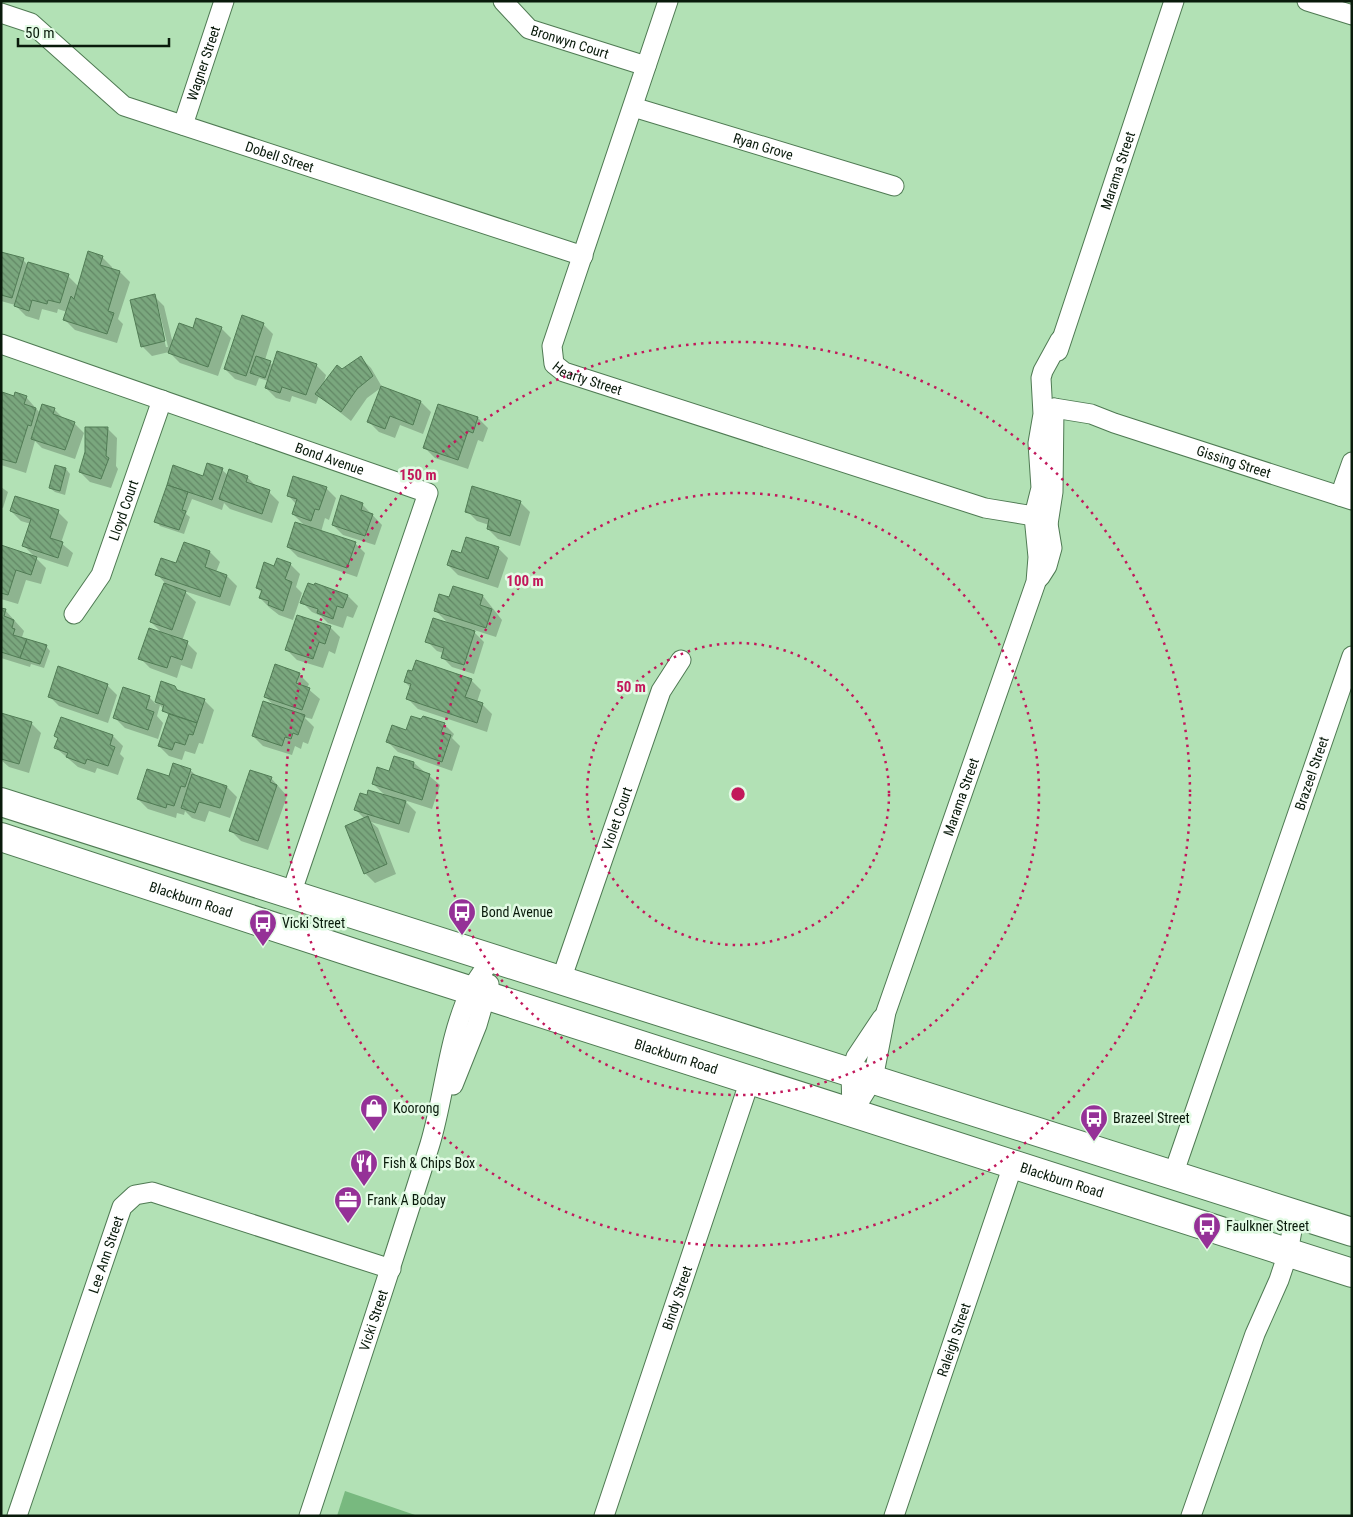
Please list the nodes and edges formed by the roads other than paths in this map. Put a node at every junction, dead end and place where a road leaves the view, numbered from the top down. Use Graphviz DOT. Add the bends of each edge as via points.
graph roads {
  1 [pos="224,1"];
  2 [pos="503,1"];
  3 [pos="668,1"];
  4 [pos="1174,1"];
  5 [pos="1307,1"];
  6 [pos="1,13"];
  7 [pos="1352,16"];
  8 [pos="646,66"];
  9 [pos="633,107"];
  10 [pos="183,125"];
  11 [pos="894,186"];
  12 [pos="583,256"];
  13 [pos="1,344"];
  14 [pos="162,400"];
  15 [pos="1051,413"];
  16 [pos="1352,462"];
  17 [pos="1346,498"];
  18 [pos="1039,523"];
  19 [pos="74,614"];
  20 [pos="1352,656"];
  21 [pos="681,660"];
  22 [pos="1,802"];
  23 [pos="1,837"];
  24 [pos="291,894"];
  25 [pos="492,958"];
  26 [pos="561,980"];
  27 [pos="479,993"];
  28 [pos="862,1076"];
  29 [pos="750,1080"];
  30 [pos="852,1113"];
  31 [pos="1013,1164"];
  32 [pos="1173,1175"];
  33 [pos="1295,1213"];
  34 [pos="1352,1232"];
  35 [pos="1282,1251"];
  36 [pos="391,1269"];
  37 [pos="1352,1273"];
  38 [pos="17,1516"];
  39 [pos="309,1516"];
  40 [pos="604,1516"];
  41 [pos="894,1516"];
  42 [pos="1191,1516"];
  1 -- 10 [label="street, Wagner Street"];
  2 -- 8 [label="street, Bronwyn Court" via="529,28"];
  3 -- 8 [label="street, Hearty Street"];
  4 -- 15 [label="street, Marama Street" via="1060,340 1052,376"];
  5 -- 7 [label="street"];
  6 -- 10 [label="street, Dobell Street" via="31,23 124,106"];
  8 -- 9 [label="street, Hearty Street"];
  9 -- 11 [label="street, Ryan Grove"];
  9 -- 12 [label="street, Hearty Street"];
  10 -- 12 [label="street, Dobell Street"];
  12 -- 18 [label="street, Hearty Street" via="552,346 554,364 564,372 985,508 1004,519"];
  13 -- 14 [label="street, Bond Avenue"];
  14 -- 19 [label="street, Lloyd Court" via="101,575"];
  14 -- 24 [label="street, Bond Avenue" via="428,493"];
  15 -- 17 [label="street, Gissing Street" via="1091,414"];
  15 -- 18 [label="street, Marama Street" via="1053,492"];
  16 -- 17 [label="street"];
  18 -- 28 [label="street, Marama Street" via="1036,582 886,1012 856,1057"];
  20 -- 32 [label="street, Brazeel Street"];
  21 -- 26 [label="street, Violet Court" via="661,691"];
  22 -- 24 [label="main road"];
  23 -- 27 [label="main road, Blackburn Road"];
  24 -- 25 [label="main road"];
  25 -- 26 [label="main road"];
  25 -- 27 [label="street, Vicki Street"];
  26 -- 28 [label="main road"];
  27 -- 29 [label="main road, Blackburn Road"];
  27 -- 36 [label="street, Vicki Street" via="468,1050 436,1124"];
  28 -- 30 [label="street"];
  28 -- 32 [label="main road"];
  29 -- 30 [label="main road, Blackburn Road"];
  29 -- 40 [label="street, Bindy Street"];
  30 -- 31 [label="main road, Blackburn Road"];
  31 -- 35 [label="main road, Blackburn Road"];
  31 -- 41 [label="street, Raleigh Street"];
  32 -- 33 [label="main road"];
  33 -- 34 [label="main road"];
  33 -- 35 [label="street"];
  35 -- 37 [label="main road, Blackburn Road"];
  35 -- 42 [label="street" via="1279,1280 1255,1334"];
  36 -- 38 [label="street, Lee Ann Street" via="152,1192 135,1194 122,1207"];
  36 -- 39 [label="street, Vicki Street"];
}
